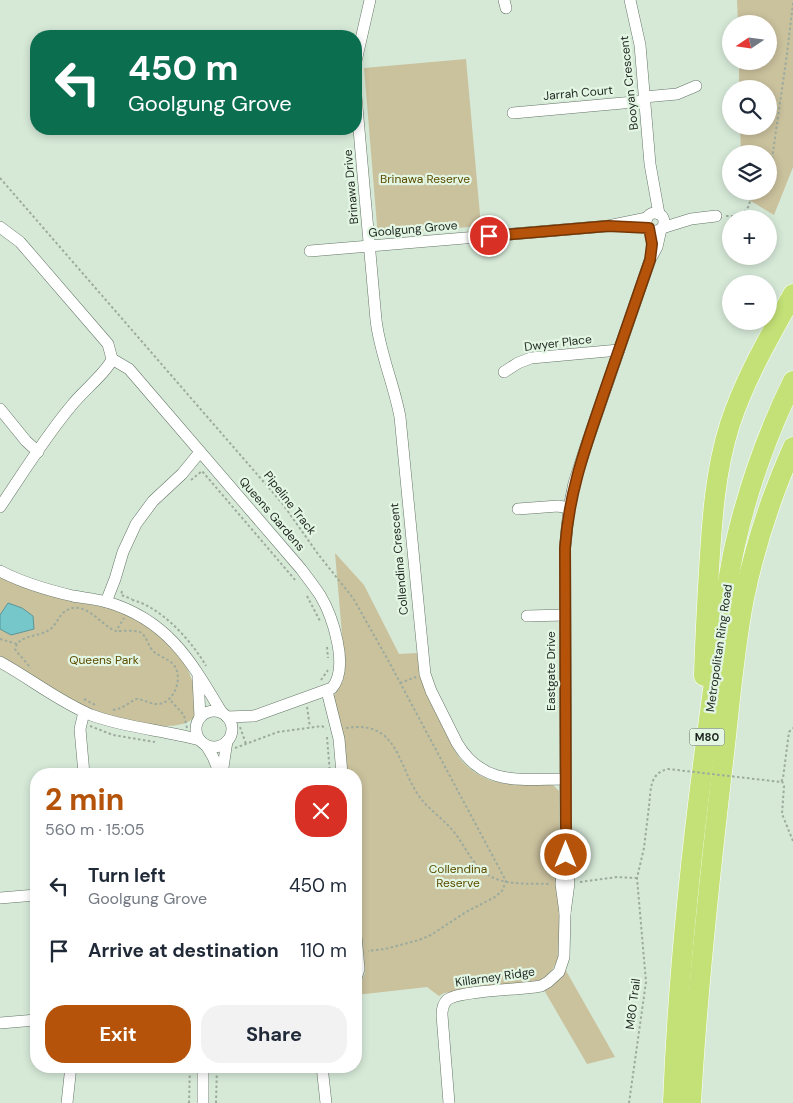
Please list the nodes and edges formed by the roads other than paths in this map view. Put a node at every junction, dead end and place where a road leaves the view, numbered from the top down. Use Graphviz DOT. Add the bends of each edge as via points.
graph roads {
  1 [pos="370,0"];
  2 [pos="630,0"];
  3 [pos="362,35"];
  4 [pos="696,86"];
  5 [pos="644,99"];
  6 [pos="513,113"];
  7 [pos="360,135"];
  8 [pos="716,216"];
  9 [pos="655,222"];
  10 [pos="0,227"];
  11 [pos="370,246"];
  12 [pos="310,252"];
  13 [pos="793,294"];
  14 [pos="619,350"];
  15 [pos="111,363"];
  16 [pos="504,372"];
  17 [pos="793,381"];
  18 [pos="0,409"];
  19 [pos="793,447"];
  20 [pos="40,449"];
  21 [pos="204,456"];
  22 [pos="793,478"];
  23 [pos="0,507"];
  24 [pos="570,508"];
  25 [pos="518,509"];
  26 [pos="0,571"];
  27 [pos="109,603"];
  28 [pos="565,615"];
  29 [pos="526,616"];
  30 [pos="0,662"];
  31 [pos="203,672"];
  32 [pos="321,689"];
  33 [pos="93,712"];
  34 [pos="224,715"];
  35 [pos="254,716"];
  36 [pos="729,716"];
  37 [pos="199,719"];
  38 [pos="164,731"];
  39 [pos="229,738"];
  40 [pos="203,743"];
  41 [pos="84,768"];
  42 [pos="218,768"];
  43 [pos="222,768"];
  44 [pos="341,768"];
  45 [pos="565,779"];
  46 [pos="700,782"];
  47 [pos="565,883"];
  48 [pos="30,896"];
  49 [pos="0,898"];
  50 [pos="30,1020"];
  51 [pos="0,1023"];
  52 [pos="70,1073"];
  53 [pos="204,1073"];
  54 [pos="323,1073"];
  55 [pos="67,1103"];
  56 [pos="203,1103"];
  57 [pos="326,1103"];
  58 [pos="449,1103"];
  59 [pos="674,1103"];
  60 [pos="691,1103"];
  1 -- 3 [label="street"];
  2 -- 5 [label="street, Booyan Crescent" via="639,38"];
  4 -- 5 [label="street, Jarrah Court" via="678,94"];
  5 -- 6 [label="street, Jarrah Court"];
  5 -- 9 [label="street, Booyan Crescent"];
  7 -- 11 [label="street, Brinawa Drive"];
  8 -- 9 [label="street, Goolgung Grove"];
  9 -- 11 [label="street, Goolgung Grove"];
  9 -- 14 [label="street, Eastgate Drive" via="656,247"];
  10 -- 15 [label="street" via="20,242 108,344"];
  11 -- 12 [label="street, Goolgung Grove"];
  11 -- 45 [label="street, Collendina Crescent" via="378,336 397,401 402,434 425,674 430,691 463,753 476,767 502,778"];
  13 -- 46 [label="highway" via="744,386 718,474 706,628"];
  14 -- 16 [label="street, Dwyer Place" via="531,358"];
  14 -- 24 [label="street, Eastgate Drive" via="574,483"];
  15 -- 20 [label="street" via="72,405"];
  15 -- 21 [label="street, Queens Gardens" via="133,374"];
  17 -- 46 [label="highway, Metropolitan Ring Road / M80" via="760,455 735,546"];
  18 -- 20 [label="street"];
  19 -- 36 [label="highway, Metropolitan Ring Road" via="771,500 752,567 740,627"];
  20 -- 23 [label="street"];
  21 -- 27 [label="street" via="186,478 153,501 136,524 123,552 119,583"];
  21 -- 32 [label="street, Queens Gardens" via="301,569 323,600 332,620 340,671 336,684"];
  22 -- 36 [label="highway, M80" via="774,529"];
  24 -- 25 [label="street"];
  24 -- 28 [label="street, Eastgate Drive" via="565,548"];
  26 -- 27 [label="street" via="41,588"];
  27 -- 31 [label="street" via="130,604 164,632"];
  28 -- 29 [label="street"];
  28 -- 45 [label="street, Eastgate Drive"];
  30 -- 33 [label="street" via="57,698"];
  31 -- 34 [label="street"];
  31 -- 37 [label="street"];
  32 -- 35 [label="street"];
  32 -- 44 [label="street"];
  33 -- 38 [label="street" via="121,724"];
  33 -- 41 [label="street" via="82,744"];
  34 -- 35 [label="street"];
  34 -- 37 [label="street" via="210,711"];
  34 -- 39 [label="street" via="230,722"];
  35 -- 39 [label="street"];
  36 -- 60 [label="highway, Metropolitan Ring Road / M80" via="701,956"];
  37 -- 38 [label="street" via="178,729"];
  37 -- 40 [label="street" via="196,731"];
  38 -- 40 [label="street"];
  39 -- 40 [label="street" via="217,747"];
  39 -- 43 [label="street"];
  40 -- 42 [label="street"];
  45 -- 47 [label="street, Eastgate Drive"];
  46 -- 59 [label="highway, Metropolitan Ring Road / M80" via="683,938"];
  47 -- 58 [label="street, Killarney Ridge" via="564,957 559,972 548,982 531,988 462,995 445,1002 442,1015"];
  48 -- 49 [label="street"];
  50 -- 51 [label="street"];
  52 -- 55 [label="street"];
  53 -- 56 [label="street"];
  54 -- 57 [label="street"];
}
